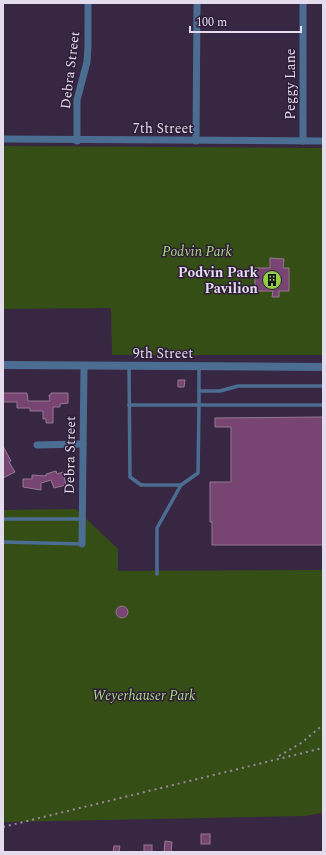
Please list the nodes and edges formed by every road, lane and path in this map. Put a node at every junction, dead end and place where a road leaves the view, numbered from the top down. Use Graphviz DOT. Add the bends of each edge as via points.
graph roads {
  1 [pos="88,3"];
  2 [pos="197,3"];
  3 [pos="303,3"];
  4 [pos="3,140"];
  5 [pos="77,141"];
  6 [pos="196,141"];
  7 [pos="303,141"];
  8 [pos="323,141"];
  9 [pos="3,365"];
  10 [pos="84,366"];
  11 [pos="129,366"];
  12 [pos="323,366"];
  13 [pos="199,367"];
  14 [pos="323,386"];
  15 [pos="199,391"];
  16 [pos="129,405"];
  17 [pos="199,405"];
  18 [pos="323,405"];
  19 [pos="83,444"];
  20 [pos="37,445"];
  21 [pos="181,485"];
  22 [pos="3,519"];
  23 [pos="82,519"];
  24 [pos="3,542"];
  25 [pos="82,544"];
  26 [pos="157,574"];
  1 -- 5 [label="street, Debra Street" via="88,46 85,72 77,100"];
  2 -- 6 [label="street"];
  3 -- 7 [label="street, Peggy Lane"];
  4 -- 5 [label="street, 7th Street"];
  5 -- 6 [label="street, 7th Street"];
  6 -- 7 [label="street, 7th Street"];
  7 -- 8 [label="street, 7th Street"];
  9 -- 10 [label="street, 9th Street"];
  10 -- 11 [label="street, 9th Street"];
  10 -- 19 [label="street, Debra Street"];
  11 -- 13 [label="street, 9th Street"];
  11 -- 16 [label="lane"];
  12 -- 13 [label="street, 9th Street"];
  13 -- 15 [label="lane"];
  14 -- 15 [label="lane" via="238,386 220,391"];
  15 -- 17 [label="lane"];
  16 -- 17 [label="lane"];
  16 -- 21 [label="lane" via="130,477 141,485"];
  17 -- 18 [label="lane"];
  17 -- 21 [label="lane" via="198,473"];
  19 -- 20 [label="street"];
  19 -- 23 [label="street, Debra Street"];
  21 -- 26 [label="lane" via="157,528"];
  22 -- 23 [label="lane"];
  23 -- 25 [label="street, Debra Street"];
  24 -- 25 [label="lane"];
}
